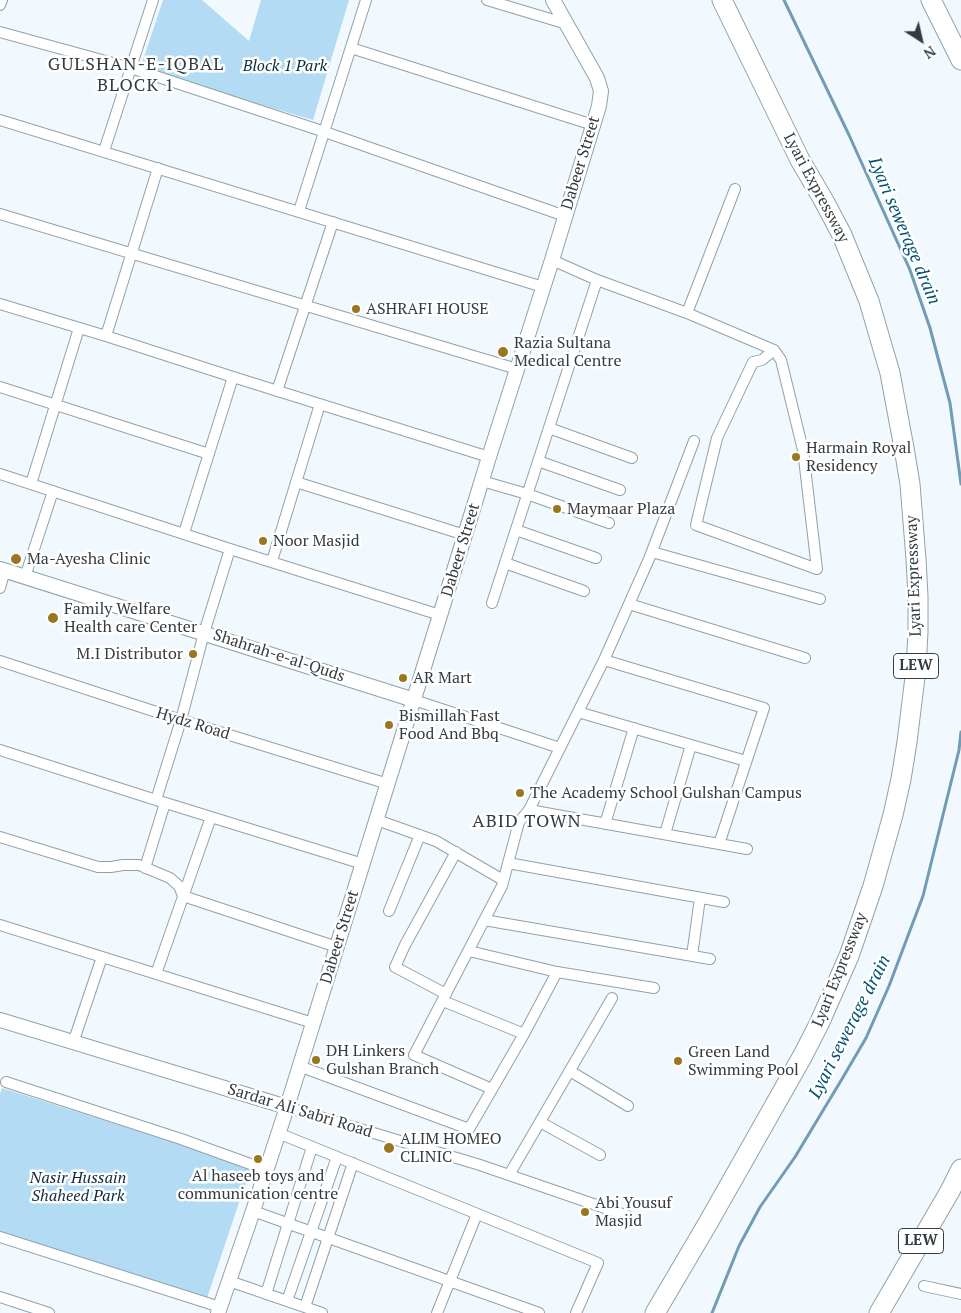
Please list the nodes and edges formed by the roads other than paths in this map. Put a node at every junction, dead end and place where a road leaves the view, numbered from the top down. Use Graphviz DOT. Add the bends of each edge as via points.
graph roads {
  1 [pos="2,0"];
  2 [pos="153,0"];
  3 [pos="366,0"];
  4 [pos="487,0"];
  5 [pos="553,0"];
  6 [pos="722,0"];
  7 [pos="931,0"];
  8 [pos="0,5"];
  9 [pos="567,24"];
  10 [pos="0,32"];
  11 [pos="351,48"];
  12 [pos="961,60"];
  13 [pos="131,68"];
  14 [pos="0,120"];
  15 [pos="593,125"];
  16 [pos="325,132"];
  17 [pos="104,151"];
  18 [pos="158,168"];
  19 [pos="735,189"];
  20 [pos="299,211"];
  21 [pos="0,214"];
  22 [pos="565,216"];
  23 [pos="333,222"];
  24 [pos="131,253"];
  25 [pos="552,260"];
  26 [pos="597,280"];
  27 [pos="543,287"];
  28 [pos="0,304"];
  29 [pos="305,306"];
  30 [pos="687,313"];
  31 [pos="79,328"];
  32 [pos="106,336"];
  33 [pos="774,350"];
  34 [pos="517,369"];
  35 [pos="233,377"];
  36 [pos="0,387"];
  37 [pos="277,391"];
  38 [pos="320,404"];
  39 [pos="55,405"];
  40 [pos="549,428"];
  41 [pos="694,440"];
  42 [pos="209,454"];
  43 [pos="488,456"];
  44 [pos="632,458"];
  45 [pos="538,461"];
  46 [pos="0,474"];
  47 [pos="482,481"];
  48 [pos="296,482"];
  49 [pos="31,484"];
  50 [pos="620,490"];
  51 [pos="54,491"];
  52 [pos="527,494"];
  53 [pos="609,523"];
  54 [pos="516,530"];
  55 [pos="184,533"];
  56 [pos="465,535"];
  57 [pos="230,549"];
  58 [pos="652,552"];
  59 [pos="596,558"];
  60 [pos="272,561"];
  61 [pos="505,564"];
  62 [pos="2,569"];
  63 [pos="25,577"];
  64 [pos="0,588"];
  65 [pos="584,591"];
  66 [pos="820,599"];
  67 [pos="492,603"];
  68 [pos="629,604"];
  69 [pos="440,615"];
  70 [pos="204,633"];
  71 [pos="805,658"];
  72 [pos="604,660"];
  73 [pos="0,661"];
  74 [pos="414,700"];
  75 [pos="578,712"];
  76 [pos="181,720"];
  77 [pos="634,728"];
  78 [pos="691,745"];
  79 [pos="560,748"];
  80 [pos="0,750"];
  81 [pos="746,761"];
  82 [pos="388,784"];
  83 [pos="160,802"];
  84 [pos="529,810"];
  85 [pos="211,817"];
  86 [pos="376,820"];
  87 [pos="605,824"];
  88 [pos="665,834"];
  89 [pos="420,835"];
  90 [pos="0,837"];
  91 [pos="719,844"];
  92 [pos="747,849"];
  93 [pos="456,852"];
  94 [pos="508,863"];
  95 [pos="363,864"];
  96 [pos="145,868"];
  97 [pos="503,880"];
  98 [pos="183,896"];
  99 [pos="700,898"];
  100 [pos="724,902"];
  101 [pos="389,911"];
  102 [pos="484,920"];
  103 [pos="0,924"];
  104 [pos="337,947"];
  105 [pos="469,951"];
  106 [pos="692,956"];
  107 [pos="102,957"];
  108 [pos="710,959"];
  109 [pos="557,972"];
  110 [pos="156,974"];
  111 [pos="654,988"];
  112 [pos="445,998"];
  113 [pos="612,998"];
  114 [pos="0,1020"];
  115 [pos="313,1023"];
  116 [pos="524,1034"];
  117 [pos="74,1043"];
  118 [pos="299,1066"];
  119 [pos="570,1071"];
  120 [pos="6,1082"];
  121 [pos="492,1089"];
  122 [pos="628,1106"];
  123 [pos="287,1107"];
  124 [pos="540,1122"];
  125 [pos="278,1133"];
  126 [pos="312,1147"];
  127 [pos="600,1155"];
  128 [pos="337,1157"];
  129 [pos="353,1164"];
  130 [pos="961,1169"];
  131 [pos="266,1170"];
  132 [pos="509,1176"];
  133 [pos="253,1211"];
  134 [pos="477,1214"];
  135 [pos="628,1216"];
  136 [pos="288,1223"];
  137 [pos="311,1232"];
  138 [pos="0,1237"];
  139 [pos="329,1238"];
  140 [pos="450,1281"];
  141 [pos="229,1282"];
  142 [pos="924,1286"];
  143 [pos="266,1294"];
  144 [pos="961,1294"];
  145 [pos="0,1297"];
  146 [pos="287,1301"];
  147 [pos="305,1307"];
  148 [pos="219,1310"];
  149 [pos="49,1313"];
  150 [pos="322,1313"];
  151 [pos="437,1313"];
  152 [pos="539,1313"];
  153 [pos="576,1313"];
  154 [pos="655,1313"];
  155 [pos="879,1313"];
  1 -- 8 [label="street"];
  2 -- 13 [label="street"];
  3 -- 11 [label="street"];
  4 -- 9 [label="street"];
  5 -- 9 [label="street, Dabeer Street"];
  6 -- 154 [label="highway, Lyari Expressway / LEW" via="800,160 842,235 875,319 898,410 908,475 918,632 901,779 873,886 848,956 802,1057"];
  7 -- 12 [label="highway"];
  9 -- 15 [label="street, Dabeer Street" via="601,91"];
  10 -- 13 [label="street"];
  11 -- 15 [label="street"];
  11 -- 16 [label="street"];
  13 -- 16 [label="street"];
  13 -- 17 [label="street"];
  14 -- 17 [label="street"];
  15 -- 22 [label="street, Dabeer Street"];
  16 -- 20 [label="street"];
  16 -- 22 [label="street"];
  17 -- 18 [label="street"];
  18 -- 20 [label="street"];
  18 -- 24 [label="street"];
  19 -- 30 [label="street"];
  20 -- 23 [label="street"];
  21 -- 24 [label="street"];
  22 -- 25 [label="street, Dabeer Street"];
  23 -- 27 [label="street"];
  23 -- 29 [label="street"];
  24 -- 29 [label="street"];
  24 -- 32 [label="street"];
  25 -- 26 [label="street"];
  25 -- 27 [label="street, Dabeer Street"];
  26 -- 30 [label="street"];
  26 -- 40 [label="street"];
  27 -- 34 [label="street, Dabeer Street"];
  28 -- 31 [label="street"];
  29 -- 34 [label="street"];
  29 -- 37 [label="street"];
  30 -- 33 [label="street"];
  31 -- 32 [label="street"];
  31 -- 39 [label="street"];
  32 -- 35 [label="street"];
  33 -- 33 [label="street" via="762,360 752,362 717,438 696,525 817,569 804,450 780,360"];
  34 -- 43 [label="street, Dabeer Street"];
  35 -- 37 [label="street"];
  35 -- 42 [label="street"];
  36 -- 39 [label="street"];
  37 -- 38 [label="street"];
  38 -- 43 [label="street"];
  38 -- 48 [label="street"];
  39 -- 42 [label="street"];
  39 -- 49 [label="street"];
  40 -- 44 [label="street"];
  40 -- 45 [label="street"];
  41 -- 58 [label="street"];
  42 -- 55 [label="street"];
  43 -- 47 [label="street, Dabeer Street"];
  45 -- 50 [label="street"];
  45 -- 52 [label="street"];
  46 -- 49 [label="street"];
  47 -- 52 [label="street"];
  47 -- 56 [label="street, Dabeer Street"];
  48 -- 56 [label="street"];
  48 -- 60 [label="street"];
  49 -- 51 [label="street"];
  51 -- 55 [label="street"];
  51 -- 63 [label="street"];
  52 -- 53 [label="street"];
  52 -- 54 [label="street"];
  54 -- 59 [label="street"];
  54 -- 61 [label="street"];
  55 -- 57 [label="street"];
  56 -- 69 [label="street, Dabeer Street"];
  57 -- 60 [label="street"];
  57 -- 70 [label="street"];
  58 -- 66 [label="street"];
  58 -- 68 [label="street"];
  60 -- 69 [label="street"];
  61 -- 65 [label="street"];
  61 -- 67 [label="street"];
  62 -- 63 [label="street, Shahrah-e-al-Quds"];
  62 -- 64 [label="street"];
  63 -- 70 [label="street, Shahrah-e-al-Quds"];
  68 -- 71 [label="street"];
  68 -- 72 [label="street"];
  69 -- 74 [label="street, Dabeer Street"];
  70 -- 74 [label="street, Shahrah-e-al-Quds"];
  70 -- 76 [label="street"];
  72 -- 75 [label="street"];
  72 -- 81 [label="street" via="764,708"];
  73 -- 76 [label="street, Hydz Road"];
  74 -- 79 [label="street"];
  74 -- 82 [label="street, Dabeer Street"];
  75 -- 77 [label="street"];
  75 -- 79 [label="street"];
  76 -- 82 [label="street, Hydz Road"];
  76 -- 83 [label="street"];
  77 -- 78 [label="street"];
  77 -- 87 [label="street"];
  78 -- 81 [label="street"];
  78 -- 88 [label="street"];
  79 -- 84 [label="street"];
  80 -- 83 [label="street"];
  81 -- 91 [label="street"];
  82 -- 86 [label="street, Dabeer Street"];
  83 -- 85 [label="street"];
  83 -- 96 [label="street"];
  84 -- 87 [label="street"];
  84 -- 94 [label="street" via="519,822"];
  85 -- 95 [label="street"];
  85 -- 98 [label="street"];
  86 -- 89 [label="street"];
  86 -- 95 [label="street, Dabeer Street"];
  87 -- 88 [label="street"];
  88 -- 91 [label="street"];
  89 -- 93 [label="street"];
  89 -- 101 [label="street"];
  90 -- 96 [label="street" via="98,867 139,865"];
  91 -- 92 [label="street"];
  93 -- 97 [label="street"];
  93 -- 112 [label="street" via="395,967"];
  94 -- 97 [label="street"];
  94 -- 99 [label="street"];
  95 -- 104 [label="street, Dabeer Street"];
  96 -- 98 [label="street" via="170,878 179,886"];
  97 -- 102 [label="street"];
  98 -- 104 [label="street"];
  98 -- 110 [label="street"];
  99 -- 100 [label="street"];
  99 -- 106 [label="street"];
  102 -- 105 [label="street"];
  102 -- 106 [label="street"];
  103 -- 107 [label="street"];
  104 -- 115 [label="street, Dabeer Street"];
  105 -- 109 [label="street"];
  105 -- 112 [label="street"];
  106 -- 108 [label="street"];
  107 -- 110 [label="street"];
  107 -- 117 [label="street"];
  109 -- 111 [label="street"];
  109 -- 116 [label="street"];
  110 -- 115 [label="street"];
  112 -- 116 [label="street"];
  112 -- 121 [label="street" via="414,1055"];
  113 -- 119 [label="street"];
  114 -- 117 [label="street, Sardar Ali Sabri Road"];
  115 -- 118 [label="street, Dabeer Street"];
  116 -- 121 [label="street"];
  117 -- 123 [label="street, Sardar Ali Sabri Road"];
  118 -- 121 [label="street" via="469,1129"];
  118 -- 123 [label="street, Dabeer Street"];
  119 -- 122 [label="street"];
  119 -- 124 [label="street"];
  120 -- 131 [label="street"];
  123 -- 125 [label="street, Dabeer Street"];
  123 -- 132 [label="street, Sardar Ali Sabri Road"];
  124 -- 127 [label="street"];
  124 -- 132 [label="street"];
  125 -- 126 [label="street"];
  125 -- 131 [label="street, Dabeer Street"];
  126 -- 128 [label="street"];
  126 -- 136 [label="street"];
  128 -- 129 [label="street"];
  128 -- 137 [label="street"];
  129 -- 134 [label="street"];
  129 -- 139 [label="street"];
  130 -- 155 [label="highway, LEW"];
  131 -- 133 [label="street, Dabeer Street"];
  132 -- 135 [label="street, Sardar Ali Sabri Road"];
  133 -- 136 [label="street"];
  133 -- 141 [label="street, Dabeer Street"];
  134 -- 140 [label="street"];
  134 -- 153 [label="street" via="598,1262"];
  136 -- 137 [label="street"];
  136 -- 143 [label="street"];
  137 -- 139 [label="street"];
  137 -- 146 [label="street"];
  138 -- 148 [label="street"];
  139 -- 140 [label="street"];
  139 -- 147 [label="street"];
  140 -- 151 [label="street"];
  140 -- 152 [label="street"];
  141 -- 143 [label="street"];
  141 -- 148 [label="street, Dabeer Street"];
  142 -- 144 [label="street"];
  143 -- 146 [label="street"];
  145 -- 149 [label="street"];
  146 -- 147 [label="street"];
  147 -- 150 [label="street"];
}
